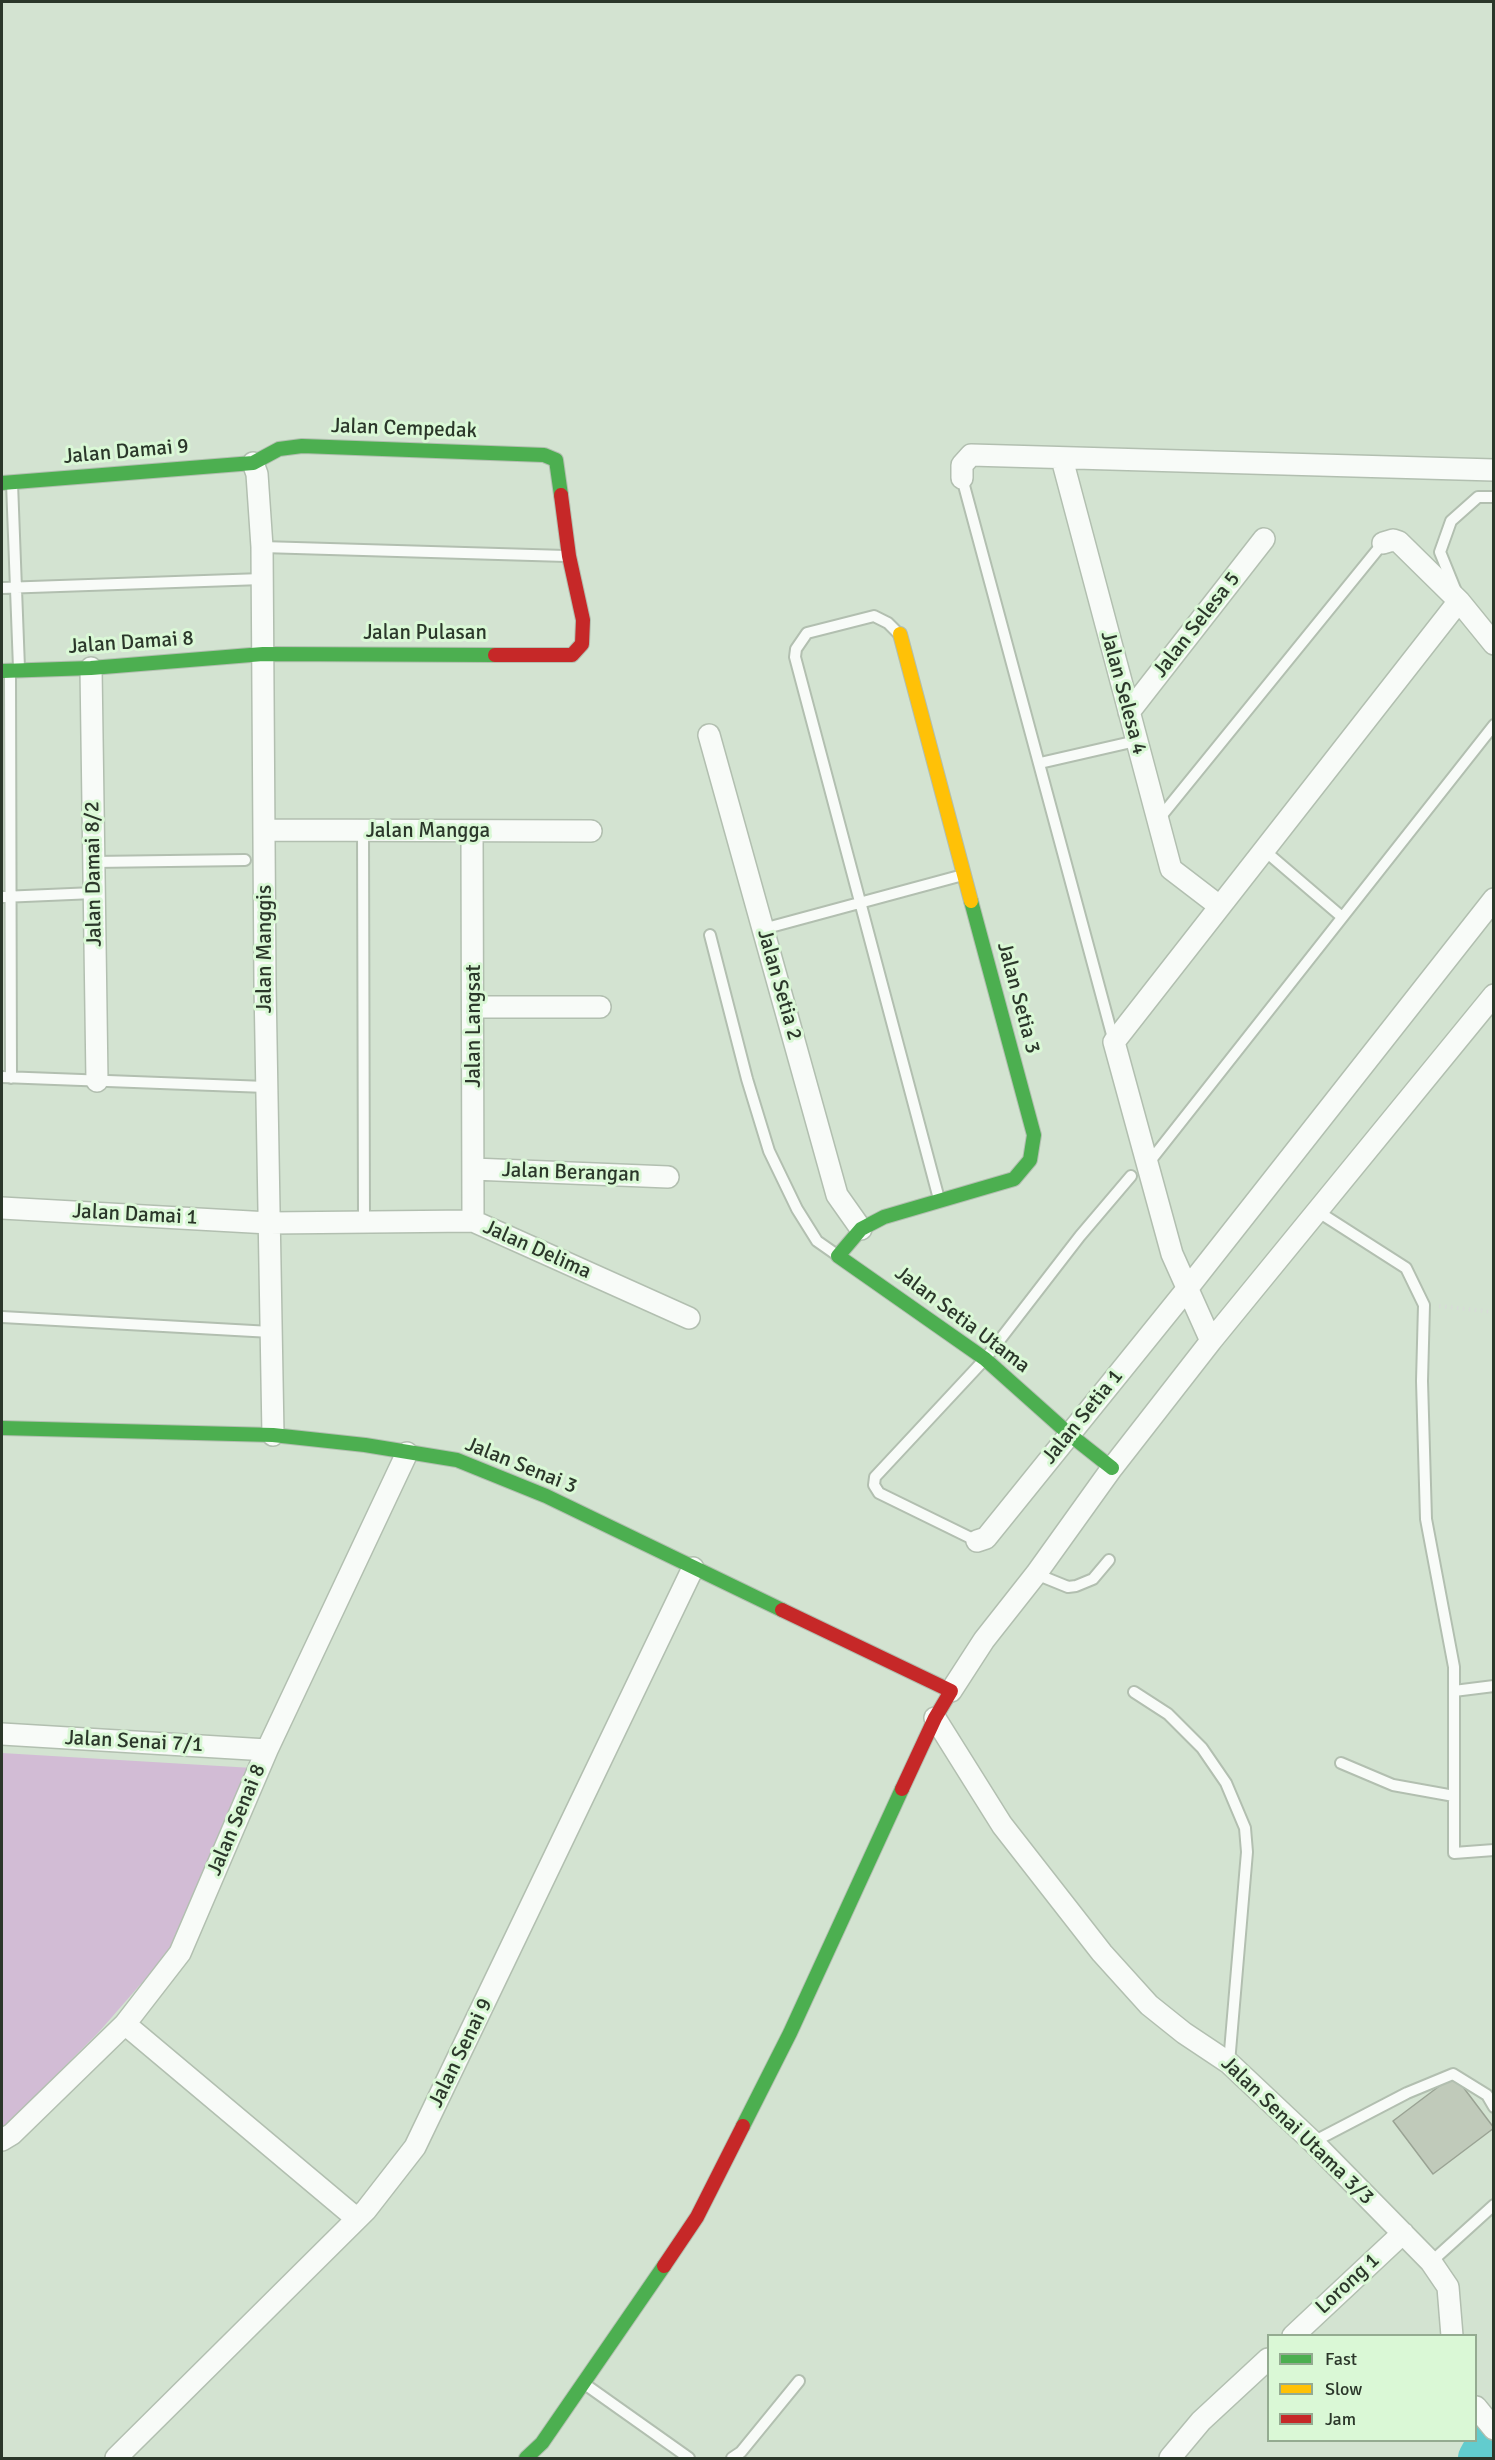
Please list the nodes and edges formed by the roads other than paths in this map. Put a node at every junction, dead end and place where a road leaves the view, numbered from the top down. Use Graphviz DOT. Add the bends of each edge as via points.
graph roads {
  1 [pos="1062,459"];
  2 [pos="253,463"];
  3 [pos="1494,470"];
  4 [pos="962,478"];
  5 [pos="7,483"];
  6 [pos="1494,498"];
  7 [pos="1264,539"];
  8 [pos="1383,543"];
  9 [pos="262,547"];
  10 [pos="569,556"];
  11 [pos="262,579"];
  12 [pos="17,587"];
  13 [pos="2,588"];
  14 [pos="1459,601"];
  15 [pos="900,634"];
  16 [pos="1494,644"];
  17 [pos="263,654"];
  18 [pos="91,668"];
  19 [pos="10,670"];
  20 [pos="1129,712"];
  21 [pos="1494,724"];
  22 [pos="709,735"];
  23 [pos="1136,741"];
  24 [pos="1041,764"];
  25 [pos="1158,820"];
  26 [pos="265,830"];
  27 [pos="363,830"];
  28 [pos="472,831"];
  29 [pos="591,831"];
  30 [pos="1264,851"];
  31 [pos="245,860"];
  32 [pos="93,862"];
  33 [pos="963,875"];
  34 [pos="94,893"];
  35 [pos="6,897"];
  36 [pos="1494,899"];
  37 [pos="860,902"];
  38 [pos="1218,905"];
  39 [pos="1342,917"];
  40 [pos="763,929"];
  41 [pos="710,935"];
  42 [pos="1494,995"];
  43 [pos="474,1007"];
  44 [pos="600,1007"];
  45 [pos="1114,1042"];
  46 [pos="6,1077"];
  47 [pos="97,1081"];
  48 [pos="266,1087"];
  49 [pos="473,1169"];
  50 [pos="1139,1171"];
  51 [pos="668,1177"];
  52 [pos="940,1200"];
  53 [pos="2,1208"];
  54 [pos="1317,1211"];
  55 [pos="473,1221"];
  56 [pos="269,1222"];
  57 [pos="364,1222"];
  58 [pos="861,1229"];
  59 [pos="838,1256"];
  60 [pos="1186,1289"];
  61 [pos="2,1317"];
  62 [pos="689,1318"];
  63 [pos="271,1332"];
  64 [pos="1211,1341"];
  65 [pos="985,1359"];
  66 [pos="2,1428"];
  67 [pos="1069,1434"];
  68 [pos="273,1435"];
  69 [pos="407,1453"];
  70 [pos="1112,1468"];
  71 [pos="977,1541"];
  72 [pos="1108,1560"];
  73 [pos="693,1568"];
  74 [pos="1036,1574"];
  75 [pos="1494,1686"];
  76 [pos="951,1691"];
  77 [pos="1454,1691"];
  78 [pos="1134,1692"];
  79 [pos="935,1718"];
  80 [pos="2,1734"];
  81 [pos="267,1750"];
  82 [pos="1341,1763"];
  83 [pos="1454,1796"];
  84 [pos="1494,1850"];
  85 [pos="125,2024"];
  86 [pos="1229,2062"];
  87 [pos="1494,2107"];
  88 [pos="2,2140"];
  89 [pos="1313,2142"];
  90 [pos="1494,2205"];
  91 [pos="356,2218"];
  92 [pos="1403,2233"];
  93 [pos="1431,2262"];
  94 [pos="1295,2334"];
  95 [pos="1452,2334"];
  96 [pos="1267,2361"];
  97 [pos="800,2382"];
  98 [pos="583,2383"];
  99 [pos="1477,2409"];
  100 [pos="1494,2429"];
  101 [pos="116,2458"];
  102 [pos="526,2458"];
  103 [pos="689,2458"];
  104 [pos="732,2458"];
  105 [pos="1170,2458"];
  1 -- 3 [label="street"];
  1 -- 4 [label="street" via="971,455 962,465"];
  1 -- 20 [label="street, Jalan Selesa 4"];
  2 -- 5 [label="street, Jalan Damai 9"];
  2 -- 9 [label="street, Jalan Manggis"];
  2 -- 10 [label="street, Jalan Cempedak" via="279,449 302,446 544,455 556,460"];
  4 -- 24 [label="lane"];
  5 -- 12 [label="lane"];
  6 -- 14 [label="lane" via="1478,497 1451,521 1440,552"];
  7 -- 20 [label="street, Jalan Selesa 5"];
  8 -- 14 [label="street" via="1399,542"];
  8 -- 25 [label="lane"];
  9 -- 10 [label="lane"];
  9 -- 11 [label="street, Jalan Manggis"];
  10 -- 17 [label="street, Jalan Pulasan" via="583,620 582,644 572,655"];
  11 -- 12 [label="lane"];
  11 -- 17 [label="street, Jalan Manggis"];
  12 -- 13 [label="lane"];
  12 -- 19 [label="lane"];
  14 -- 16 [label="street"];
  14 -- 30 [label="street"];
  15 -- 33 [label="street, Jalan Setia 3"];
  15 -- 37 [label="lane" via="874,616 807,633 796,649 797,667"];
  17 -- 18 [label="street, Jalan Damai 8"];
  17 -- 26 [label="street, Jalan Manggis"];
  18 -- 19 [label="street, Jalan Damai 8"];
  18 -- 32 [label="street, Jalan Damai 8/2"];
  19 -- 35 [label="lane"];
  20 -- 23 [label="street, Jalan Selesa 4"];
  21 -- 39 [label="lane"];
  22 -- 40 [label="street, Jalan Setia 2"];
  23 -- 24 [label="lane"];
  23 -- 25 [label="street, Jalan Selesa 4"];
  24 -- 45 [label="lane"];
  25 -- 38 [label="street, Jalan Selesa 4" via="1171,869"];
  26 -- 27 [label="street, Jalan Mangga"];
  26 -- 48 [label="street, Jalan Manggis"];
  27 -- 28 [label="street, Jalan Mangga"];
  27 -- 57 [label="lane"];
  28 -- 29 [label="street, Jalan Mangga"];
  28 -- 43 [label="street, Jalan Langsat"];
  30 -- 38 [label="street"];
  30 -- 39 [label="lane"];
  31 -- 32 [label="lane"];
  32 -- 34 [label="street, Jalan Damai 8/2"];
  33 -- 37 [label="lane"];
  33 -- 52 [label="street, Jalan Setia 3" via="1034,1135 1030,1160 1014,1179"];
  34 -- 35 [label="lane"];
  34 -- 47 [label="street, Jalan Damai 8/2"];
  35 -- 46 [label="lane"];
  36 -- 60 [label="street, Jalan Setia 1"];
  37 -- 40 [label="lane"];
  37 -- 52 [label="lane"];
  38 -- 45 [label="street"];
  39 -- 50 [label="lane"];
  40 -- 58 [label="street, Jalan Setia 2" via="837,1195"];
  41 -- 59 [label="lane" via="769,1151 817,1241"];
  42 -- 54 [label="street"];
  43 -- 44 [label="street"];
  43 -- 49 [label="street, Jalan Langsat"];
  45 -- 50 [label="street"];
  46 -- 47 [label="lane"];
  47 -- 48 [label="lane"];
  48 -- 56 [label="street, Jalan Manggis"];
  49 -- 51 [label="street, Jalan Berangan"];
  49 -- 55 [label="street, Jalan Langsat"];
  50 -- 60 [label="street"];
  50 -- 65 [label="lane" via="1080,1236"];
  52 -- 58 [label="street, Jalan Setia 3" via="884,1217"];
  53 -- 56 [label="street, Jalan Damai 1"];
  54 -- 64 [label="street"];
  54 -- 77 [label="lane" via="1406,1268 1424,1305 1426,1519 1454,1666"];
  55 -- 57 [label="street, Jalan Delima"];
  55 -- 62 [label="street, Jalan Delima"];
  56 -- 57 [label="street, Jalan Delima"];
  56 -- 63 [label="street, Jalan Manggis"];
  58 -- 59 [label="street, Jalan Setia 3"];
  59 -- 65 [label="street, Jalan Setia Utama"];
  60 -- 64 [label="street"];
  60 -- 67 [label="street, Jalan Setia 1"];
  61 -- 63 [label="lane"];
  63 -- 68 [label="street, Jalan Manggis"];
  64 -- 70 [label="street"];
  65 -- 67 [label="street, Jalan Setia Utama"];
  65 -- 71 [label="lane" via="875,1477 874,1485 879,1493"];
  66 -- 68 [label="street, Jalan Senai 3"];
  67 -- 70 [label="street, Jalan Setia Utama"];
  67 -- 71 [label="street, Jalan Setia 1" via="986,1538"];
  68 -- 69 [label="street, Jalan Senai 3"];
  69 -- 73 [label="street, Jalan Senai 3" via="457,1460 526,1488"];
  69 -- 81 [label="street, Jalan Senai 8"];
  70 -- 74 [label="street"];
  72 -- 74 [label="lane" via="1093,1579 1077,1586 1068,1587"];
  73 -- 76 [label="street, Jalan Senai 3"];
  73 -- 91 [label="street, Jalan Senai 9" via="415,2147"];
  74 -- 76 [label="street" via="984,1640"];
  75 -- 77 [label="lane"];
  76 -- 79 [label="street"];
  77 -- 83 [label="lane"];
  78 -- 86 [label="lane" via="1168,1714 1202,1748 1226,1783 1245,1828 1247,1852"];
  79 -- 86 [label="street, Jalan Senai Utama 3/3" via="1002,1825 1102,1953 1149,2005"];
  79 -- 98 [label="street" via="790,2032 697,2217"];
  80 -- 81 [label="street, Jalan Senai 7/1"];
  81 -- 85 [label="street, Jalan Senai 8" via="180,1953"];
  82 -- 83 [label="lane" via="1393,1785"];
  83 -- 84 [label="lane" via="1454,1853"];
  85 -- 88 [label="street, Jalan Senai 8"];
  85 -- 91 [label="street"];
  86 -- 89 [label="street, Jalan Senai Utama 3/3"];
  87 -- 89 [label="lane" via="1487,2095 1453,2074 1407,2093"];
  89 -- 92 [label="street, Jalan Senai Utama 3/3"];
  90 -- 93 [label="lane"];
  91 -- 101 [label="street, Jalan Senai 9"];
  92 -- 93 [label="street, Jalan Senai Utama 3/3"];
  92 -- 94 [label="street, Lorong 1"];
  93 -- 95 [label="street, Jalan Senai Utama 3/3" via="1448,2287"];
  96 -- 105 [label="street" via="1201,2421"];
  97 -- 104 [label="lane"];
  98 -- 102 [label="street" via="542,2443"];
  98 -- 103 [label="lane"];
  99 -- 100 [label="street"];
}
